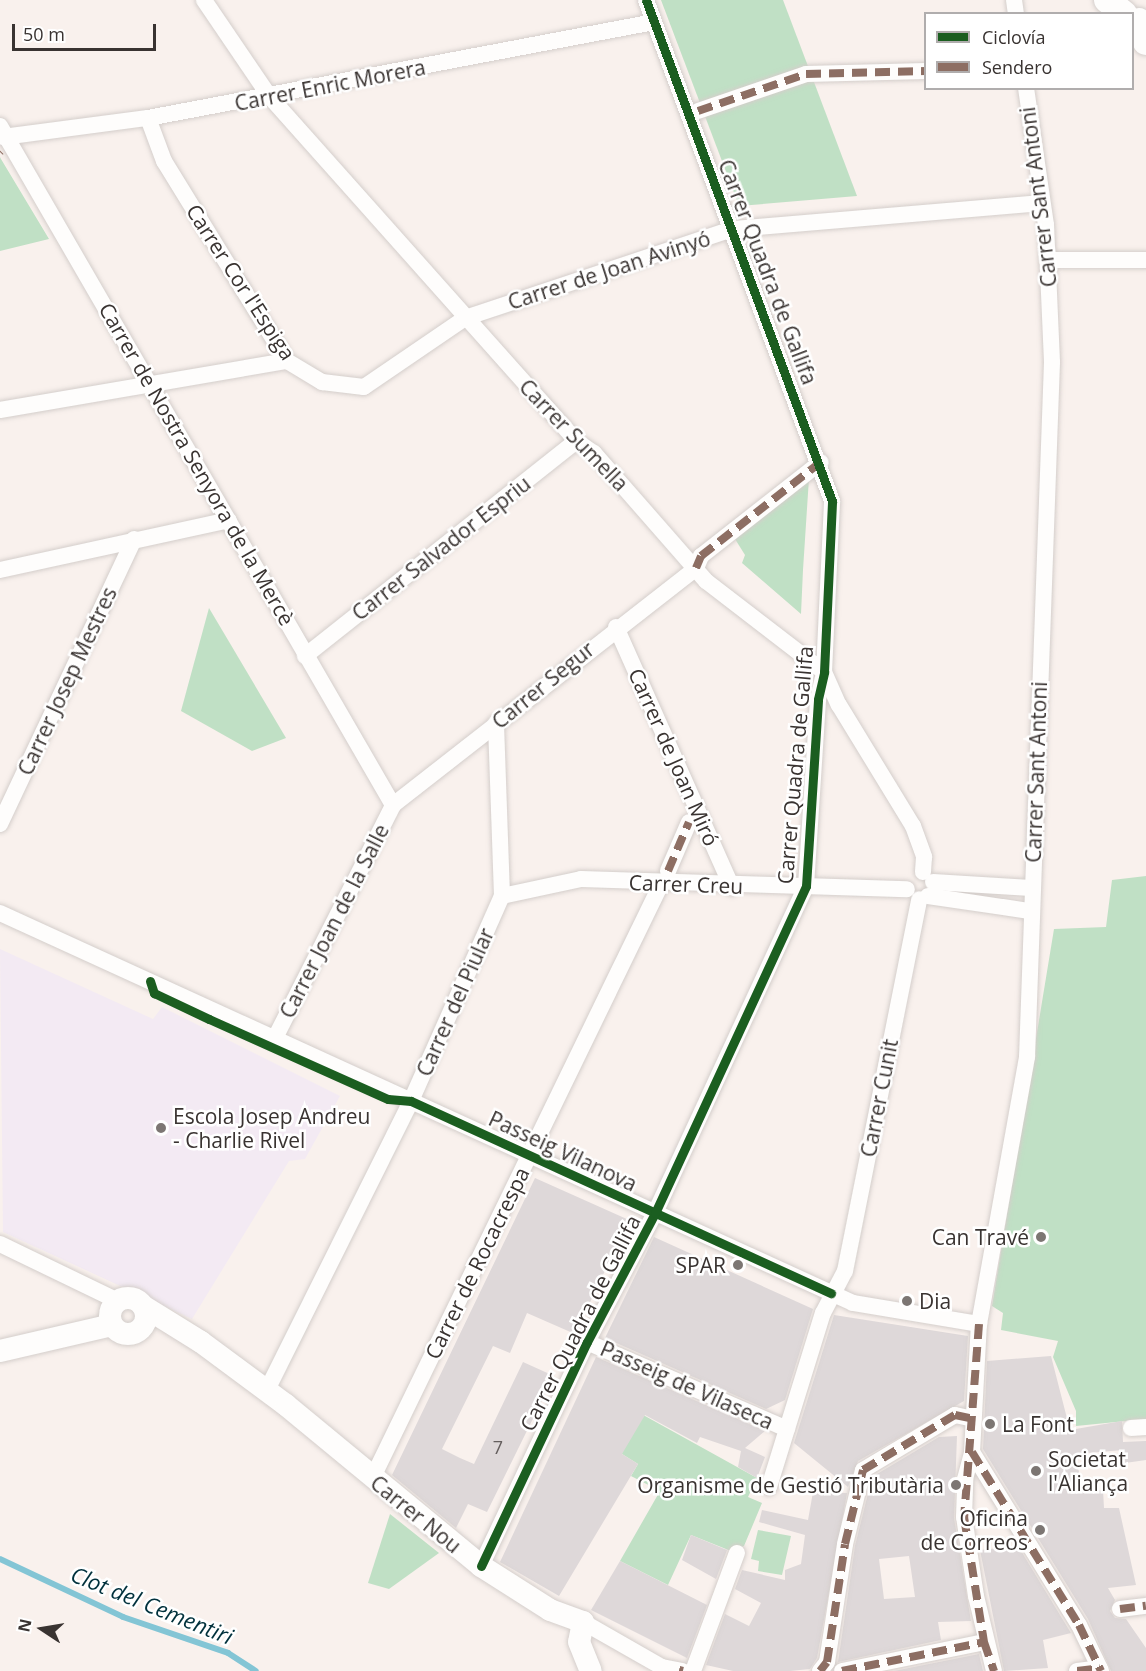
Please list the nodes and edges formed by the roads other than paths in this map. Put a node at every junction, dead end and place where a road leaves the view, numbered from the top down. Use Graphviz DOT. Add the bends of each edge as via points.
graph roads {
  1 [pos="204,0"];
  2 [pos="645,0"];
  3 [pos="1107,0"];
  4 [pos="1123,12"];
  5 [pos="654,22"];
  6 [pos="924,71"];
  7 [pos="1026,90"];
  8 [pos="270,97"];
  9 [pos="698,111"];
  10 [pos="148,118"];
  11 [pos="2,131"];
  12 [pos="1040,203"];
  13 [pos="733,229"];
  14 [pos="1048,260"];
  15 [pos="1146,260"];
  16 [pos="465,318"];
  17 [pos="287,361"];
  18 [pos="154,387"];
  19 [pos="0,410"];
  20 [pos="576,441"];
  21 [pos="820,462"];
  22 [pos="229,520"];
  23 [pos="134,539"];
  24 [pos="696,568"];
  25 [pos="0,570"];
  26 [pos="616,627"];
  27 [pos="305,656"];
  28 [pos="825,672"];
  29 [pos="496,723"];
  30 [pos="393,804"];
  31 [pos="689,822"];
  32 [pos="0,824"];
  33 [pos="665,878"];
  34 [pos="806,886"];
  35 [pos="732,887"];
  36 [pos="922,888"];
  37 [pos="1031,888"];
  38 [pos="502,896"];
  39 [pos="1030,911"];
  40 [pos="0,913"];
  41 [pos="275,1038"];
  42 [pos="411,1101"];
  43 [pos="530,1155"];
  44 [pos="655,1213"];
  45 [pos="0,1244"];
  46 [pos="831,1293"];
  47 [pos="118,1301"];
  48 [pos="143,1306"];
  49 [pos="979,1324"];
  50 [pos="112,1325"];
  51 [pos="137,1331"];
  52 [pos="201,1342"];
  53 [pos="588,1342"];
  54 [pos="0,1351"];
  55 [pos="266,1392"];
  56 [pos="974,1419"];
  57 [pos="787,1429"];
  58 [pos="972,1452"];
  59 [pos="372,1479"];
  60 [pos="769,1487"];
  61 [pos="737,1552"];
  62 [pos="482,1566"];
  63 [pos="1146,1606"];
  64 [pos="1120,1609"];
  65 [pos="583,1622"];
  66 [pos="984,1642"];
  67 [pos="1100,1670"];
  68 [pos="591,1671"];
  69 [pos="683,1671"];
  70 [pos="693,1671"];
  71 [pos="820,1671"];
  72 [pos="842,1671"];
  73 [pos="994,1671"];
  74 [pos="1077,1671"];
  1 -- 8 [label="street, Carrer Sumella"];
  2 -- 5 [label="street, Carrer Quadra de Gallifa"];
  3 -- 4 [label="main road"];
  5 -- 8 [label="street, Carrer Enric Morera"];
  5 -- 13 [label="street, Carrer Quadra de Gallifa"];
  6 -- 9 [label="street" via="806,74"];
  7 -- 12 [label="street, Carrer Sant Antoni"];
  8 -- 10 [label="street, Carrer Enric Morera"];
  8 -- 16 [label="street, Carrer Sumella"];
  10 -- 11 [label="street, Carrer Enric Morera"];
  10 -- 17 [label="street, Carrer Cor l'Espiga" via="164,161"];
  11 -- 18 [label="street, Carrer de Nostra Senyora de la Mercè" via="15,147"];
  12 -- 13 [label="street, Carrer de Joan Avinyó"];
  12 -- 14 [label="street, Carrer Sant Antoni"];
  13 -- 16 [label="street, Carrer de Joan Avinyó"];
  13 -- 21 [label="street, Carrer Quadra de Gallifa"];
  14 -- 15 [label="street"];
  14 -- 37 [label="street, Carrer Sant Antoni" via="1051,373"];
  16 -- 17 [label="street, Carrer Cor l'Espiga" via="364,387 322,382"];
  16 -- 20 [label="street, Carrer Sumella"];
  17 -- 18 [label="street"];
  18 -- 19 [label="street"];
  18 -- 22 [label="street, Carrer de Nostra Senyora de la Mercè"];
  20 -- 24 [label="street, Carrer Sumella" via="594,453"];
  20 -- 27 [label="street, Carrer Salvador Espriu"];
  21 -- 24 [label="street, Carrer Segur" via="701,556"];
  21 -- 28 [label="street, Carrer Quadra de Gallifa" via="832,501"];
  22 -- 23 [label="street"];
  22 -- 27 [label="street, Carrer de Nostra Senyora de la Mercè"];
  23 -- 25 [label="street"];
  23 -- 32 [label="street, Carrer Josep Mestres"];
  24 -- 26 [label="street, Carrer Segur"];
  24 -- 28 [label="street, Carrer Sumella" via="706,581"];
  26 -- 29 [label="street, Carrer Segur"];
  26 -- 35 [label="street, Carrer de Joan Miró"];
  27 -- 30 [label="street, Carrer de Nostra Senyora de la Mercè"];
  28 -- 34 [label="street, Carrer Quadra de Gallifa" via="818,699"];
  28 -- 36 [label="street, Carrer Sumella" via="839,705 913,826 924,857"];
  29 -- 30 [label="street, Carrer Segur"];
  29 -- 38 [label="street, Carrer del Piular"];
  30 -- 41 [label="street, Carrer Joan de la Salle"];
  31 -- 33 [label="street, Carrer de Rocacrespa"];
  33 -- 35 [label="street, Carrer Creu"];
  33 -- 38 [label="street, Carrer Creu" via="581,879"];
  33 -- 43 [label="street, Carrer de Rocacrespa"];
  34 -- 35 [label="street, Carrer Creu"];
  34 -- 36 [label="street, Carrer Creu"];
  34 -- 44 [label="street, Carrer Quadra de Gallifa"];
  36 -- 37 [label="street, Carrer Creu"];
  36 -- 39 [label="street, Carrer Creu"];
  36 -- 46 [label="street, Carrer Cunit" via="845,1271"];
  37 -- 39 [label="street, Carrer Sant Antoni"];
  38 -- 42 [label="street, Carrer del Piular"];
  39 -- 49 [label="street, Carrer Sant Antoni" via="1027,1057"];
  40 -- 41 [label="street, Passeig Vilanova"];
  41 -- 42 [label="street, Passeig Vilanova"];
  42 -- 43 [label="street, Passeig Vilanova"];
  42 -- 55 [label="street, Carrer del Piular"];
  43 -- 44 [label="street, Passeig Vilanova"];
  43 -- 59 [label="street, Carrer de Rocacrespa"];
  44 -- 46 [label="street, Passeig Vilanova"];
  44 -- 53 [label="street, Carrer Quadra de Gallifa"];
  45 -- 47 [label="street"];
  46 -- 49 [label="street, Passeig Vilanova" via="853,1303"];
  46 -- 57 [label="street, Carrer Cunit"];
  47 -- 48 [label="street" via="131,1298"];
  47 -- 50 [label="street" via="110,1313"];
  48 -- 51 [label="street" via="145,1321"];
  48 -- 52 [label="street, Carrer Nou"];
  49 -- 56 [label="street, Carrer Sant Antoni"];
  50 -- 51 [label="street" via="124,1334"];
  50 -- 54 [label="street"];
  51 -- 52 [label="street, Carrer Nou"];
  52 -- 55 [label="street, Carrer Nou"];
  53 -- 57 [label="street, Passeig de Vilaseca"];
  53 -- 62 [label="street, Carrer Quadra de Gallifa"];
  55 -- 59 [label="street, Carrer Nou"];
  56 -- 58 [label="street, Carrer Sant Antoni"];
  56 -- 71 [label="street" via="955,1415 864,1470 845,1544 827,1662"];
  57 -- 60 [label="street, Carrer Cunit"];
  58 -- 66 [label="street, Carrer Sant Antoni" via="965,1479 970,1550"];
  58 -- 67 [label="street"];
  59 -- 62 [label="street, Carrer Nou"];
  61 -- 70 [label="street"];
  62 -- 65 [label="street, Carrer Nou" via="550,1610"];
  63 -- 64 [label="street"];
  65 -- 68 [label="street" via="579,1642"];
  65 -- 69 [label="street, Carrer Nou" via="662,1667"];
  66 -- 72 [label="street"];
  66 -- 73 [label="street, Carrer Sant Antoni"];
  67 -- 74 [label="street"];
}
